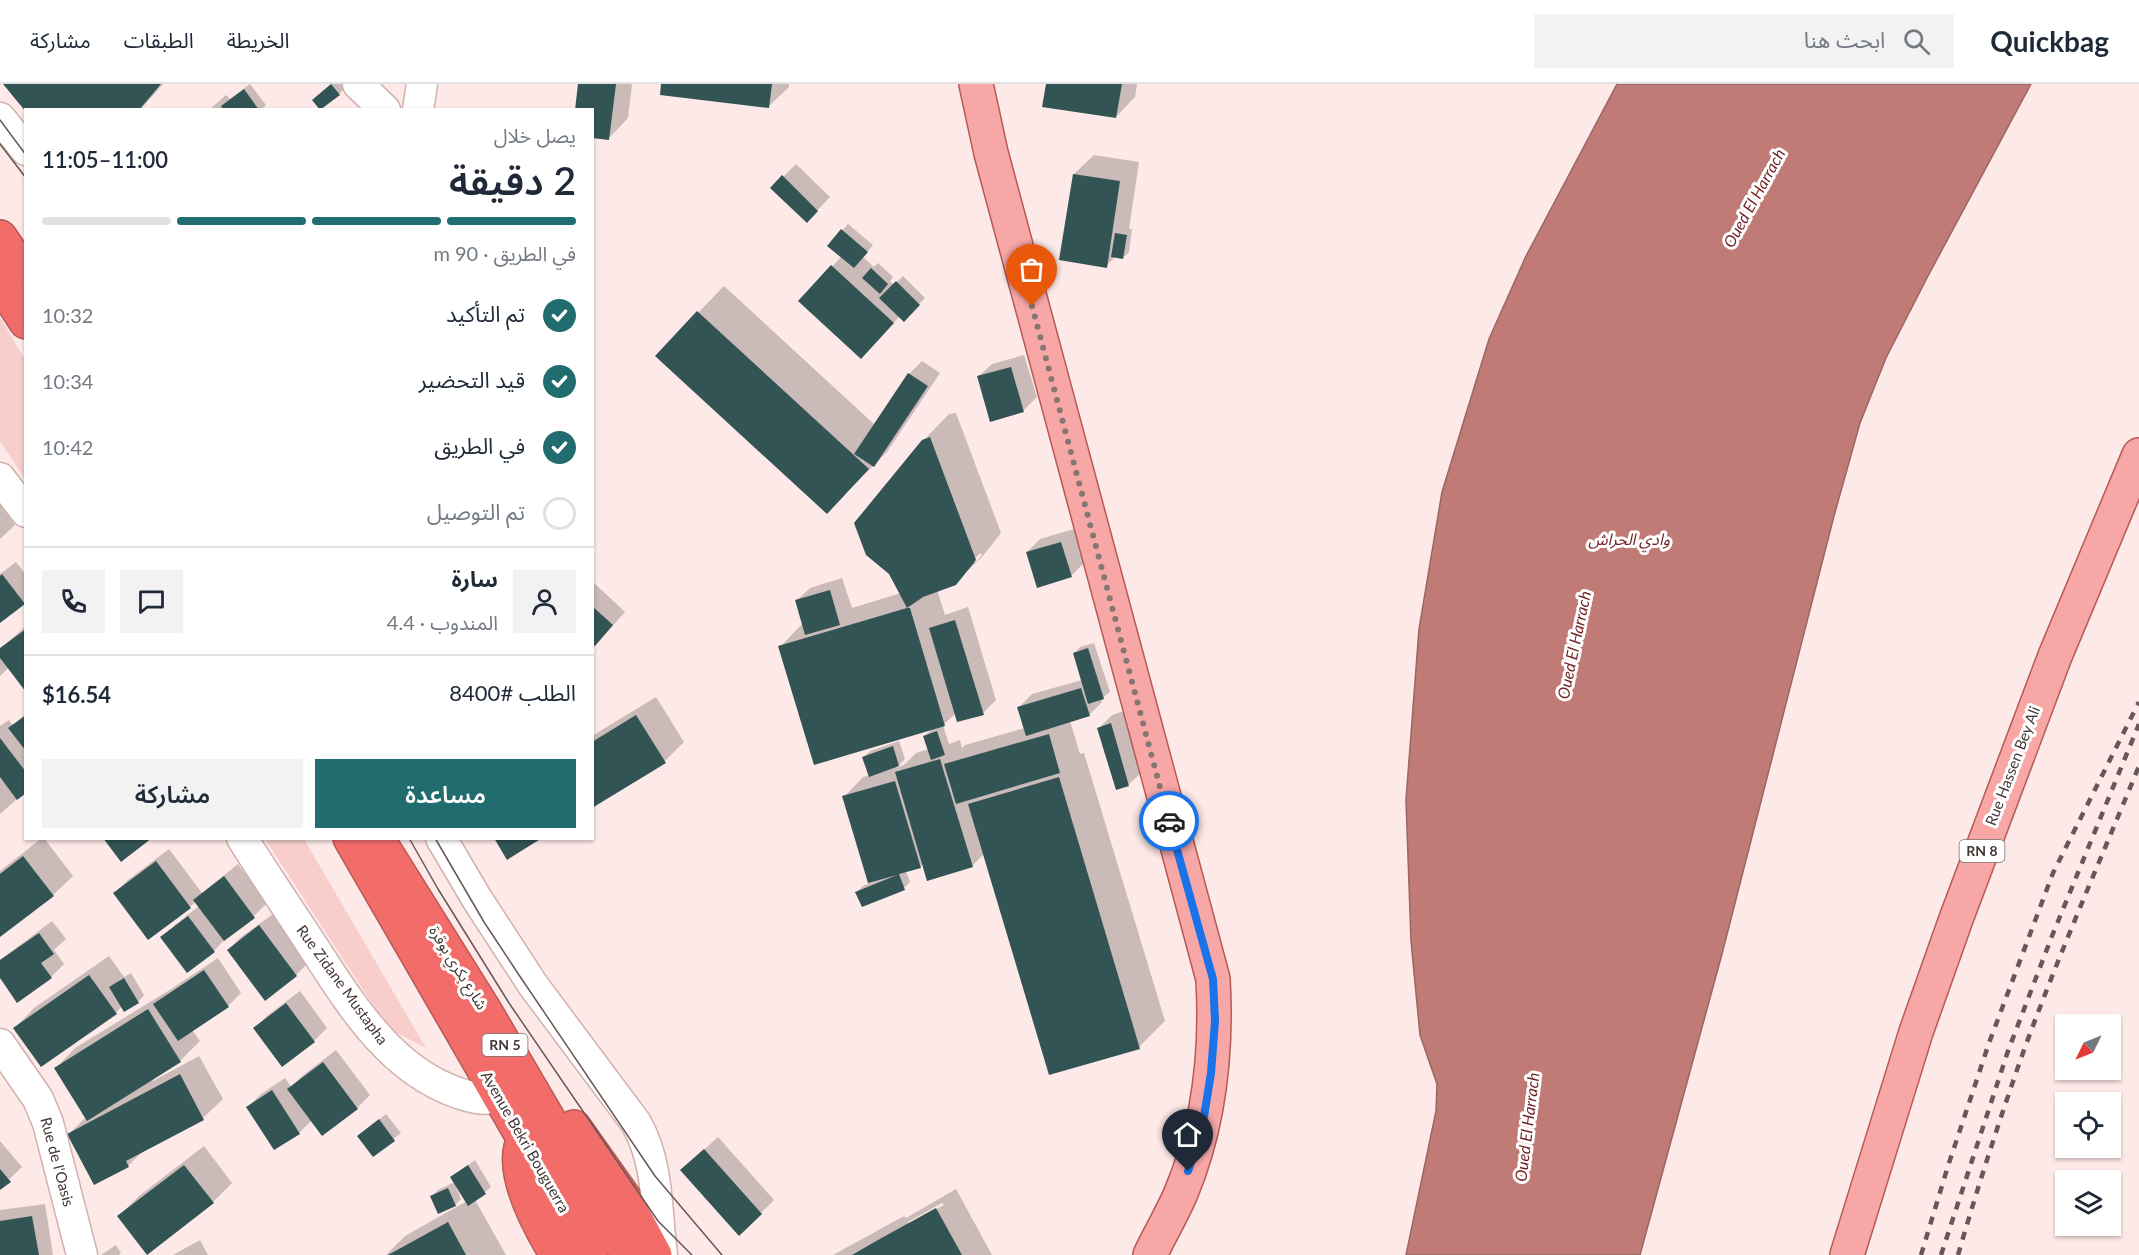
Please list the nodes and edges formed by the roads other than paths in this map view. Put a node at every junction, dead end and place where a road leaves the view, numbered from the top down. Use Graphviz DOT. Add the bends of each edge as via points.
graph roads {
  1 [pos="358,84"];
  2 [pos="422,84"];
  3 [pos="976,84"];
  4 [pos="383,108"];
  5 [pos="418,108"];
  6 [pos="0,118"];
  7 [pos="24,148"];
  8 [pos="0,237"];
  9 [pos="24,272"];
  10 [pos="0,282"];
  11 [pos="24,319"];
  12 [pos="2139,455"];
  13 [pos="0,478"];
  14 [pos="24,509"];
  15 [pos="243,840"];
  16 [pos="351,840"];
  17 [pos="379,840"];
  18 [pos="442,840"];
  19 [pos="473,1020"];
  20 [pos="0,1044"];
  21 [pos="485,1097"];
  22 [pos="523,1140"];
  23 [pos="82,1255"];
  24 [pos="557,1255"];
  25 [pos="591,1255"];
  26 [pos="628,1255"];
  27 [pos="655,1255"];
  28 [pos="662,1255"];
  29 [pos="1150,1255"];
  30 [pos="1847,1255"];
  1 -- 4 [label="street"];
  2 -- 5 [label="street"];
  3 -- 29 [label="main road" via="991,153 1213,979 1215,1021 1202,1129 1182,1192"];
  6 -- 7 [label="street"];
  8 -- 9 [label="highway"];
  10 -- 11 [label="highway"];
  12 -- 30 [label="main road, Rue Hassen Bey Ali / RN 8" via="2055,656 1956,919 1916,1032"];
  13 -- 14 [label="street"];
  15 -- 21 [label="street, Rue Zidane Mustapha" via="376,1035 405,1064 427,1078 448,1089"];
  16 -- 19 [label="highway, شارع بكري بوقرة / RN 5"];
  17 -- 19 [label="highway, شارع بكري بوقرة / RN 5"];
  18 -- 28 [label="street" via="533,985 646,1141 655,1176"];
  19 -- 21 [label="highway, Avenue Bekri Bouguerra / RN 5"];
  19 -- 26 [label="highway, شارع بكري بوقرة / RN 5"];
  19 -- 27 [label="highway" via="517,1047 625,1199"];
  20 -- 23 [label="street, Rue de l'Oasis" via="38,1099 48,1123"];
  21 -- 22 [label="highway, Avenue Bekri Bouguerra / RN 5"];
  22 -- 24 [label="highway" via="521,1172 531,1204"];
  22 -- 25 [label="highway, Avenue Bekri Bouguerra / RN 5"];
}
